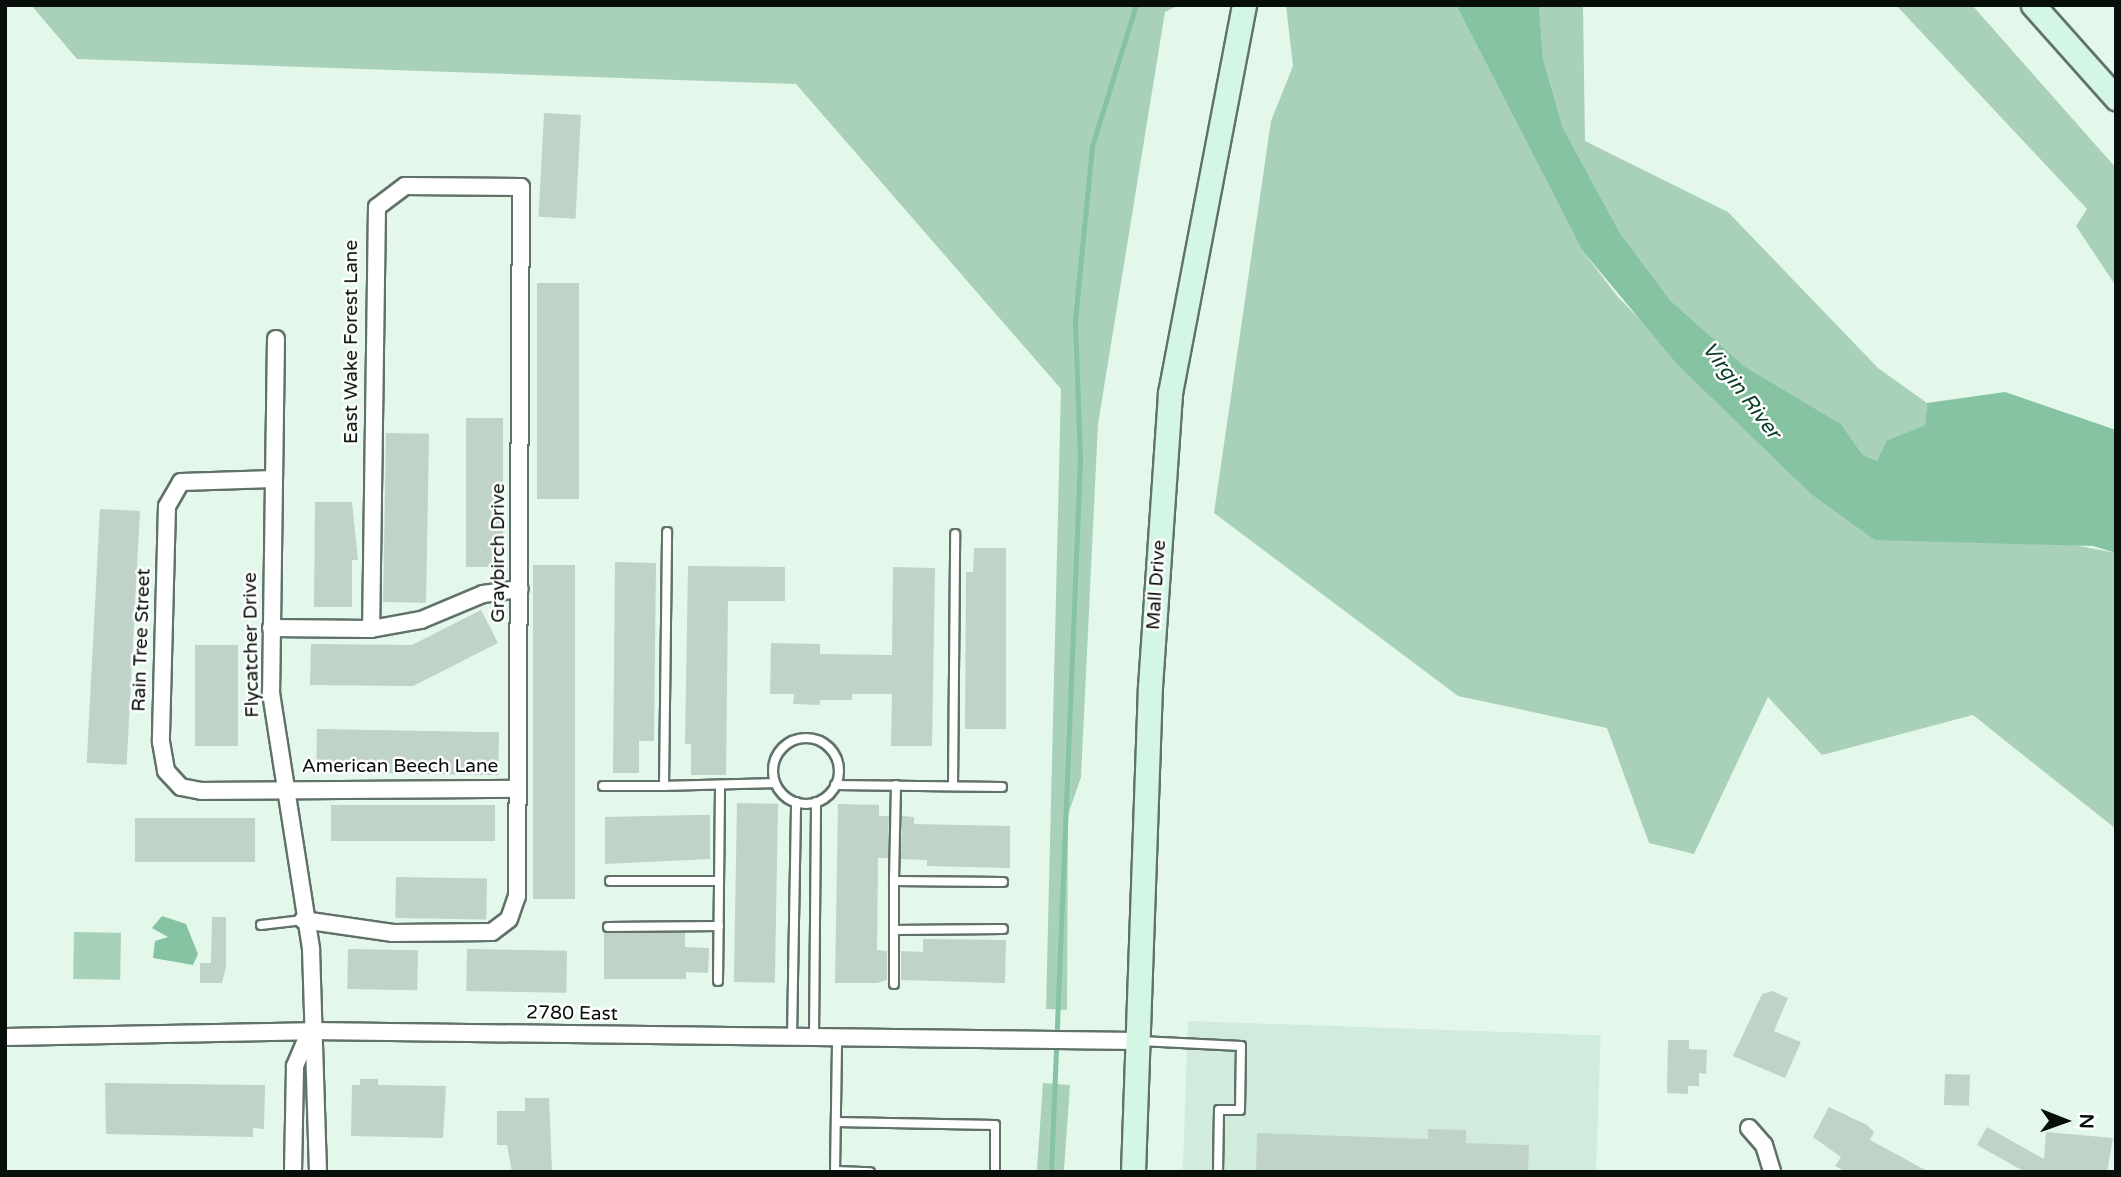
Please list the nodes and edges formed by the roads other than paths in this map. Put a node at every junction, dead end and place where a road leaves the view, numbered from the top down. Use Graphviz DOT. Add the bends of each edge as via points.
graph roads {
  1 [pos="1244,5"];
  2 [pos="2033,5"];
  3 [pos="2116,98"];
  4 [pos="521,187"];
  5 [pos="276,339"];
  6 [pos="274,479"];
  7 [pos="667,532"];
  8 [pos="955,534"];
  9 [pos="520,589"];
  10 [pos="271,628"];
  11 [pos="371,629"];
  12 [pos="775,783"];
  13 [pos="835,785"];
  14 [pos="896,785"];
  15 [pos="603,786"];
  16 [pos="664,786"];
  17 [pos="953,786"];
  18 [pos="281,787"];
  19 [pos="720,787"];
  20 [pos="1002,787"];
  21 [pos="518,789"];
  22 [pos="796,802"];
  23 [pos="816,802"];
  24 [pos="610,881"];
  25 [pos="719,881"];
  26 [pos="894,881"];
  27 [pos="1003,882"];
  28 [pos="303,920"];
  29 [pos="261,925"];
  30 [pos="719,926"];
  31 [pos="608,927"];
  32 [pos="1003,929"];
  33 [pos="894,930"];
  34 [pos="718,981"];
  35 [pos="894,984"];
  36 [pos="310,1031"];
  37 [pos="5,1037"];
  38 [pos="792,1037"];
  39 [pos="814,1037"];
  40 [pos="837,1038"];
  41 [pos="1137,1041"];
  42 [pos="836,1122"];
  43 [pos="1749,1128"];
  44 [pos="293,1172"];
  45 [pos="318,1172"];
  46 [pos="835,1172"];
  47 [pos="870,1172"];
  48 [pos="995,1172"];
  49 [pos="1133,1172"];
  50 [pos="1218,1172"];
  51 [pos="1772,1172"];
  1 -- 41 [label="main road, Mall Drive" via="1170,393 1150,687"];
  2 -- 3 [label="main road"];
  4 -- 9 [label="street, Graybirch Drive"];
  4 -- 11 [label="street, East Wake Forest Lane" via="405,186 377,207"];
  5 -- 6 [label="street, Flycatcher Drive"];
  6 -- 10 [label="street, Flycatcher Drive"];
  6 -- 18 [label="street, Rain Tree Street" via="181,482 167,506 161,741 166,771 181,787 251,793"];
  7 -- 16 [label="lane"];
  8 -- 17 [label="lane"];
  9 -- 11 [label="street" via="483,594 421,620"];
  9 -- 21 [label="street, Graybirch Drive"];
  10 -- 11 [label="street"];
  10 -- 18 [label="street, Flycatcher Drive"];
  12 -- 13 [label="lane" via="779,751 807,738 834,754"];
  12 -- 19 [label="lane"];
  12 -- 22 [label="lane"];
  13 -- 14 [label="lane"];
  13 -- 23 [label="lane"];
  14 -- 17 [label="lane"];
  14 -- 26 [label="lane"];
  15 -- 16 [label="lane"];
  16 -- 19 [label="lane"];
  17 -- 20 [label="lane"];
  18 -- 21 [label="street, American Beech Lane"];
  18 -- 28 [label="street, Flycatcher Drive"];
  19 -- 25 [label="lane"];
  21 -- 28 [label="street, Graybirch Drive" via="517,896 509,919 492,932 404,933"];
  22 -- 23 [label="lane"];
  22 -- 38 [label="lane"];
  23 -- 39 [label="lane"];
  24 -- 25 [label="lane"];
  25 -- 30 [label="lane"];
  26 -- 27 [label="lane"];
  26 -- 33 [label="lane"];
  28 -- 29 [label="lane"];
  28 -- 36 [label="street, Flycatcher Drive" via="311,949"];
  30 -- 31 [label="lane"];
  30 -- 34 [label="lane"];
  32 -- 33 [label="lane"];
  33 -- 35 [label="lane"];
  36 -- 37 [label="street, 2780 East"];
  36 -- 38 [label="street, 2780 East"];
  36 -- 44 [label="street, Flycatcher Drive" via="295,1066"];
  36 -- 45 [label="street, Flycatcher Drive" via="319,1065"];
  38 -- 39 [label="street, 2780 East"];
  39 -- 40 [label="street, 2780 East"];
  40 -- 41 [label="street, 2780 East"];
  40 -- 42 [label="lane"];
  41 -- 49 [label="main road, Mall Drive"];
  41 -- 50 [label="lane" via="1241,1046 1240,1110 1219,1110"];
  42 -- 46 [label="lane"];
  42 -- 48 [label="lane" via="995,1125"];
  43 -- 51 [label="street" via="1764,1145"];
  46 -- 47 [label="lane"];
}
